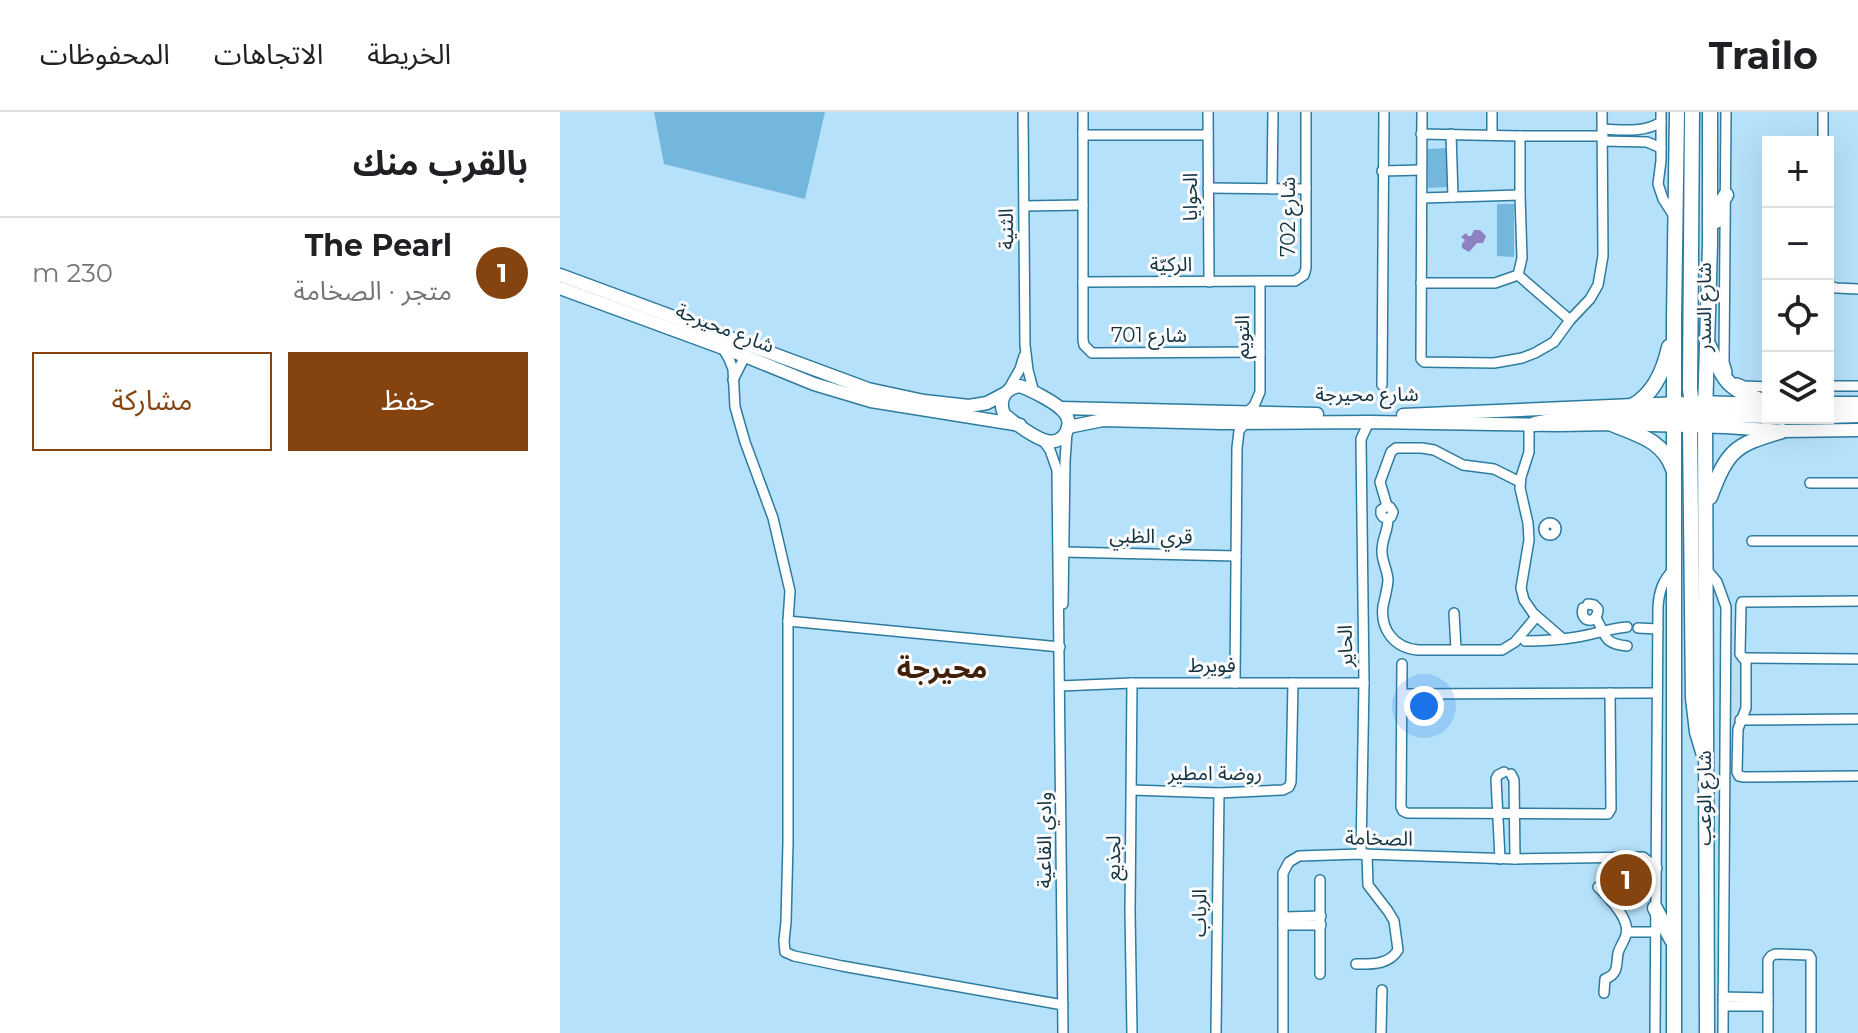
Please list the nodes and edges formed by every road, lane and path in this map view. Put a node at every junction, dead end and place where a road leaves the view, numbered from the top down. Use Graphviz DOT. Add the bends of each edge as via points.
graph roads {
  1 [pos="1023,112"];
  2 [pos="1083,112"];
  3 [pos="1208,112"];
  4 [pos="1273,112"];
  5 [pos="1306,112"];
  6 [pos="1384,112"];
  7 [pos="1422,112"];
  8 [pos="1492,112"];
  9 [pos="1602,112"];
  10 [pos="1677,112"];
  11 [pos="1692,112"];
  12 [pos="1710,112"];
  13 [pos="1726,112"];
  14 [pos="1823,112"];
  15 [pos="1661,117"];
  16 [pos="1421,134"];
  17 [pos="1451,134"];
  18 [pos="1083,135"];
  19 [pos="1208,135"];
  20 [pos="1492,135"];
  21 [pos="1603,135"];
  22 [pos="1520,136"];
  23 [pos="1823,136"];
  24 [pos="1661,148"];
  25 [pos="1421,170"];
  26 [pos="1382,171"];
  27 [pos="1208,188"];
  28 [pos="1272,189"];
  29 [pos="1306,189"];
  30 [pos="1520,195"];
  31 [pos="1726,195"];
  32 [pos="1453,197"];
  33 [pos="1422,198"];
  34 [pos="1083,205"];
  35 [pos="1024,206"];
  36 [pos="1677,222"];
  37 [pos="1710,244"];
  38 [pos="560,275"];
  39 [pos="1518,275"];
  40 [pos="1083,282"];
  41 [pos="1209,282"];
  42 [pos="1260,282"];
  43 [pos="1421,283"];
  44 [pos="1834,287"];
  45 [pos="560,288"];
  46 [pos="1858,289"];
  47 [pos="1674,319"];
  48 [pos="1570,320"];
  49 [pos="1707,342"];
  50 [pos="1025,345"];
  51 [pos="722,347"];
  52 [pos="747,351"];
  53 [pos="1260,352"];
  54 [pos="733,380"];
  55 [pos="1382,385"];
  56 [pos="1834,386"];
  57 [pos="1858,386"];
  58 [pos="1762,387"];
  59 [pos="1006,392"];
  60 [pos="1260,392"];
  61 [pos="1034,393"];
  62 [pos="1858,394"];
  63 [pos="1762,401"];
  64 [pos="1852,403"];
  65 [pos="1762,405"];
  66 [pos="1632,406"];
  67 [pos="1060,408"];
  68 [pos="1278,414"];
  69 [pos="1690,414"];
  70 [pos="1858,415"];
  71 [pos="1762,416"];
  72 [pos="1834,416"];
  73 [pos="1246,418"];
  74 [pos="1345,422"];
  75 [pos="1369,422"];
  76 [pos="1222,423"];
  77 [pos="1532,424"];
  78 [pos="1612,424"];
  79 [pos="1020,425"];
  80 [pos="1068,429"];
  81 [pos="1782,431"];
  82 [pos="1855,432"];
  83 [pos="1042,439"];
  84 [pos="1361,439"];
  85 [pos="1237,448"];
  86 [pos="1520,482"];
  87 [pos="1674,482"];
  88 [pos="1810,483"];
  89 [pos="1858,483"];
  90 [pos="1707,504"];
  91 [pos="1528,525"];
  92 [pos="1543,528"];
  93 [pos="1752,541"];
  94 [pos="1858,541"];
  95 [pos="1064,552"];
  96 [pos="1236,556"];
  97 [pos="1674,569"];
  98 [pos="1706,569"];
  99 [pos="1858,601"];
  100 [pos="1586,606"];
  101 [pos="1454,613"];
  102 [pos="1383,616"];
  103 [pos="1363,617"];
  104 [pos="1536,617"];
  105 [pos="788,621"];
  106 [pos="1658,629"];
  107 [pos="1602,630"];
  108 [pos="1563,639"];
  109 [pos="1525,641"];
  110 [pos="1627,646"];
  111 [pos="1060,647"];
  112 [pos="1456,649"];
  113 [pos="1743,658"];
  114 [pos="1858,659"];
  115 [pos="1402,664"];
  116 [pos="1725,678"];
  117 [pos="1745,679"];
  118 [pos="1132,683"];
  119 [pos="1235,683"];
  120 [pos="1293,683"];
  121 [pos="1364,683"];
  122 [pos="1060,686"];
  123 [pos="1610,693"];
  124 [pos="1656,693"];
  125 [pos="1402,694"];
  126 [pos="1858,719"];
  127 [pos="1740,720"];
  128 [pos="1708,763"];
  129 [pos="1858,776"];
  130 [pos="1132,790"];
  131 [pos="1219,793"];
  132 [pos="1499,814"];
  133 [pos="1514,814"];
  134 [pos="1657,845"];
  135 [pos="1364,854"];
  136 [pos="1643,857"];
  137 [pos="1500,859"];
  138 [pos="1515,859"];
  139 [pos="1657,868"];
  140 [pos="1320,880"];
  141 [pos="1598,887"];
  142 [pos="1655,908"];
  143 [pos="1284,921"];
  144 [pos="1321,921"];
  145 [pos="1627,932"];
  146 [pos="1654,932"];
  147 [pos="1674,943"];
  148 [pos="1356,964"];
  149 [pos="1320,974"];
  150 [pos="1382,990"];
  151 [pos="1604,993"];
  152 [pos="1723,1001"];
  153 [pos="1768,1002"];
  154 [pos="1063,1005"];
  155 [pos="1674,1010"];
  156 [pos="1063,1033"];
  157 [pos="1132,1033"];
  158 [pos="1216,1033"];
  159 [pos="1283,1033"];
  160 [pos="1381,1033"];
  161 [pos="1655,1033"];
  162 [pos="1663,1033"];
  163 [pos="1674,1033"];
  164 [pos="1707,1033"];
  165 [pos="1723,1033"];
  166 [pos="1768,1033"];
  167 [pos="1811,1033"];
  1 -- 35 [label="street, الثنية"];
  2 -- 18 [label="street, شارع 701"];
  3 -- 19 [label="street, الحوايا"];
  4 -- 28 [label="street"];
  5 -- 29 [label="street, شارع 702"];
  6 -- 26 [label="street"];
  7 -- 16 [label="street"];
  8 -- 20 [label="street"];
  9 -- 21 [label="street"];
  10 -- 36 [label="main road, شارع الوعب"];
  11 -- 69 [label="main road"];
  12 -- 37 [label="main road, شارع الوعب"];
  13 -- 31 [label="street"];
  14 -- 23 [label="street"];
  15 -- 21 [label="street" via="1651,128"];
  15 -- 24 [label="street, شارع الوعب"];
  16 -- 17 [label="street"];
  16 -- 25 [label="street"];
  17 -- 20 [label="street"];
  17 -- 32 [label="street"];
  18 -- 19 [label="street"];
  18 -- 34 [label="street, شارع 701"];
  19 -- 27 [label="street, الحوايا"];
  20 -- 22 [label="street"];
  21 -- 22 [label="street"];
  21 -- 24 [label="street"];
  21 -- 48 [label="street" via="1601,269 1590,299"];
  22 -- 30 [label="street"];
  24 -- 36 [label="street, شارع الوعب" via="1659,189"];
  25 -- 26 [label="street"];
  25 -- 33 [label="street"];
  26 -- 55 [label="street"];
  27 -- 28 [label="street"];
  27 -- 41 [label="street, الحوايا"];
  28 -- 29 [label="street"];
  29 -- 42 [label="street, شارع 702" via="1305,272 1295,281"];
  30 -- 32 [label="street"];
  30 -- 39 [label="street"];
  31 -- 37 [label="main road"];
  31 -- 58 [label="street, شارع السدر" via="1726,370 1744,386"];
  32 -- 33 [label="street"];
  33 -- 43 [label="street"];
  34 -- 35 [label="street"];
  34 -- 40 [label="street, شارع 701"];
  35 -- 50 [label="street, الثنية"];
  36 -- 47 [label="main road, شارع الوعب"];
  37 -- 49 [label="main road, شارع الوعب"];
  38 -- 52 [label="street, شارع محيرجة"];
  39 -- 43 [label="street" via="1495,283"];
  39 -- 48 [label="street"];
  40 -- 41 [label="street, الركيّة"];
  40 -- 53 [label="street, شارع 701" via="1083,340 1092,353"];
  41 -- 42 [label="street, الركيّة"];
  42 -- 53 [label="street, التويم"];
  43 -- 48 [label="street" via="1424,362 1522,358 1554,342"];
  44 -- 46 [label="street"];
  45 -- 51 [label="street, شارع محيرجة"];
  47 -- 66 [label="main road" via="1661,373 1647,395"];
  47 -- 69 [label="main road, شارع الوعب"];
  49 -- 63 [label="main road" via="1727,382"];
  49 -- 69 [label="main road, شارع الوعب"];
  50 -- 59 [label="street, الثنية" via="1020,369"];
  50 -- 61 [label="street, الثنية"];
  51 -- 52 [label="street, شارع محيرجة"];
  51 -- 54 [label="street"];
  52 -- 54 [label="street"];
  52 -- 59 [label="street, شارع محيرجة" via="868,389 947,404 975,406"];
  52 -- 79 [label="street, شارع محيرجة" via="814,384 871,401"];
  53 -- 60 [label="street, التويم"];
  54 -- 105 [label="street" via="735,407 787,576"];
  56 -- 57 [label="street"];
  59 -- 61 [label="street" via="1020,386"];
  59 -- 79 [label="street" via="1004,414"];
  60 -- 68 [label="street" via="1266,406"];
  60 -- 73 [label="street"];
  61 -- 67 [label="street"];
  62 -- 64 [label="street"];
  65 -- 69 [label="street"];
  66 -- 68 [label="street, شارع محيرجة" via="1385,416"];
  66 -- 69 [label="street, شارع محيرجة"];
  67 -- 73 [label="street, شارع محيرجة"];
  67 -- 80 [label="street"];
  68 -- 73 [label="street, شارع محيرجة"];
  69 -- 71 [label="main road"];
  69 -- 77 [label="main road"];
  69 -- 78 [label="street, شارع محيرجة"];
  69 -- 81 [label="street"];
  69 -- 87 [label="main road, شارع الوعب"];
  69 -- 90 [label="main road, شارع الوعب"];
  69 -- 128 [label="main road" via="1693,698"];
  70 -- 72 [label="main road"];
  73 -- 74 [label="street, شارع محيرجة"];
  73 -- 76 [label="street, شارع محيرجة"];
  73 -- 85 [label="street"];
  74 -- 75 [label="street, شارع محيرجة"];
  74 -- 84 [label="street"];
  75 -- 77 [label="street, شارع محيرجة"];
  75 -- 84 [label="street, الحاير"];
  76 -- 80 [label="street, شارع محيرجة" via="1103,420"];
  76 -- 85 [label="street"];
  77 -- 78 [label="street, شارع محيرجة"];
  77 -- 86 [label="street"];
  78 -- 87 [label="main road" via="1662,449"];
  79 -- 83 [label="street"];
  80 -- 83 [label="street, شارع محيرجة" via="1059,440"];
  80 -- 95 [label="street, وادي القاعية"];
  81 -- 82 [label="street"];
  81 -- 90 [label="main road" via="1731,453"];
  83 -- 111 [label="street, وادي القاعية" via="1057,470"];
  84 -- 103 [label="street, الحاير"];
  85 -- 96 [label="street"];
  86 -- 91 [label="street"];
  86 -- 102 [label="street" via="1434,450 1392,450 1380,482 1393,512 1382,550 1388,574"];
  87 -- 97 [label="main road, شارع الوعب"];
  88 -- 89 [label="street"];
  90 -- 98 [label="main road, شارع الوعب"];
  91 -- 92 [label="street"];
  91 -- 104 [label="street" via="1521,588"];
  93 -- 94 [label="street"];
  95 -- 96 [label="street, قري الظبي"];
  95 -- 111 [label="street, وادي القاعية"];
  96 -- 119 [label="street"];
  97 -- 106 [label="street, شارع الوعب" via="1660,590"];
  97 -- 147 [label="main road, شارع الوعب"];
  98 -- 116 [label="street, شارع الوعب" via="1726,607"];
  98 -- 128 [label="main road, شارع الوعب"];
  99 -- 113 [label="street" via="1742,602"];
  100 -- 107 [label="street" via="1582,616 1596,618"];
  101 -- 112 [label="street"];
  102 -- 103 [label="street"];
  102 -- 112 [label="street" via="1387,631 1402,646"];
  103 -- 121 [label="street, الحاير"];
  104 -- 108 [label="street"];
  104 -- 112 [label="street" via="1506,648"];
  105 -- 111 [label="street"];
  105 -- 154 [label="street" via="785,952"];
  106 -- 107 [label="street"];
  106 -- 124 [label="street, شارع الوعب"];
  107 -- 108 [label="street"];
  107 -- 110 [label="street" via="1610,642"];
  108 -- 109 [label="street"];
  111 -- 122 [label="street, وادي القاعية"];
  113 -- 114 [label="street"];
  113 -- 117 [label="street"];
  115 -- 125 [label="street"];
  116 -- 117 [label="street"];
  116 -- 152 [label="street, شارع الوعب"];
  117 -- 127 [label="street" via="1746,708"];
  118 -- 119 [label="street, فويرط"];
  118 -- 122 [label="street, فويرط"];
  118 -- 130 [label="street, لجذيع"];
  119 -- 120 [label="street, فويرط"];
  120 -- 121 [label="street, فويرط"];
  120 -- 131 [label="street, روضة امطير" via="1289,787"];
  121 -- 135 [label="street, الحاير"];
  122 -- 154 [label="street, وادي القاعية"];
  123 -- 124 [label="street"];
  123 -- 125 [label="street"];
  123 -- 133 [label="street" via="1610,812"];
  124 -- 134 [label="street, شارع الوعب"];
  125 -- 132 [label="street" via="1403,811"];
  126 -- 127 [label="street"];
  127 -- 129 [label="street" via="1739,776"];
  128 -- 164 [label="main road, شارع الوعب"];
  130 -- 131 [label="street, روضة امطير"];
  130 -- 157 [label="street, لجذيع"];
  131 -- 158 [label="street, الرباب"];
  132 -- 133 [label="street"];
  132 -- 133 [label="street" via="1496,779 1507,773 1514,780"];
  132 -- 137 [label="street"];
  133 -- 138 [label="street"];
  134 -- 136 [label="street"];
  134 -- 139 [label="street, شارع الوعب"];
  135 -- 137 [label="street, الصخامة"];
  135 -- 143 [label="street, الصخامة" via="1299,856 1289,862 1283,873"];
  135 -- 148 [label="street, الحاير" via="1368,885 1394,921 1398,950 1383,962"];
  136 -- 138 [label="street, الصخامة"];
  136 -- 139 [label="street"];
  137 -- 138 [label="street, الصخامة"];
  139 -- 142 [label="street, شارع الوعب"];
  140 -- 144 [label="street"];
  141 -- 145 [label="street" via="1612,900"];
  142 -- 146 [label="street, شارع الوعب"];
  142 -- 147 [label="main road"];
  143 -- 144 [label="street"];
  143 -- 159 [label="street, الصخامة"];
  144 -- 149 [label="street"];
  145 -- 146 [label="street"];
  145 -- 151 [label="street" via="1616,971 1605,979"];
  146 -- 161 [label="street, شارع الوعب"];
  147 -- 155 [label="main road, شارع الوعب"];
  150 -- 160 [label="street"];
  152 -- 153 [label="street"];
  152 -- 165 [label="street, شارع الوعب"];
  153 -- 166 [label="street"];
  153 -- 167 [label="street" via="1771,956 1809,955"];
  154 -- 156 [label="street, وادي القاعية"];
  155 -- 162 [label="main road"];
  155 -- 163 [label="main road, شارع الوعب"];
}
